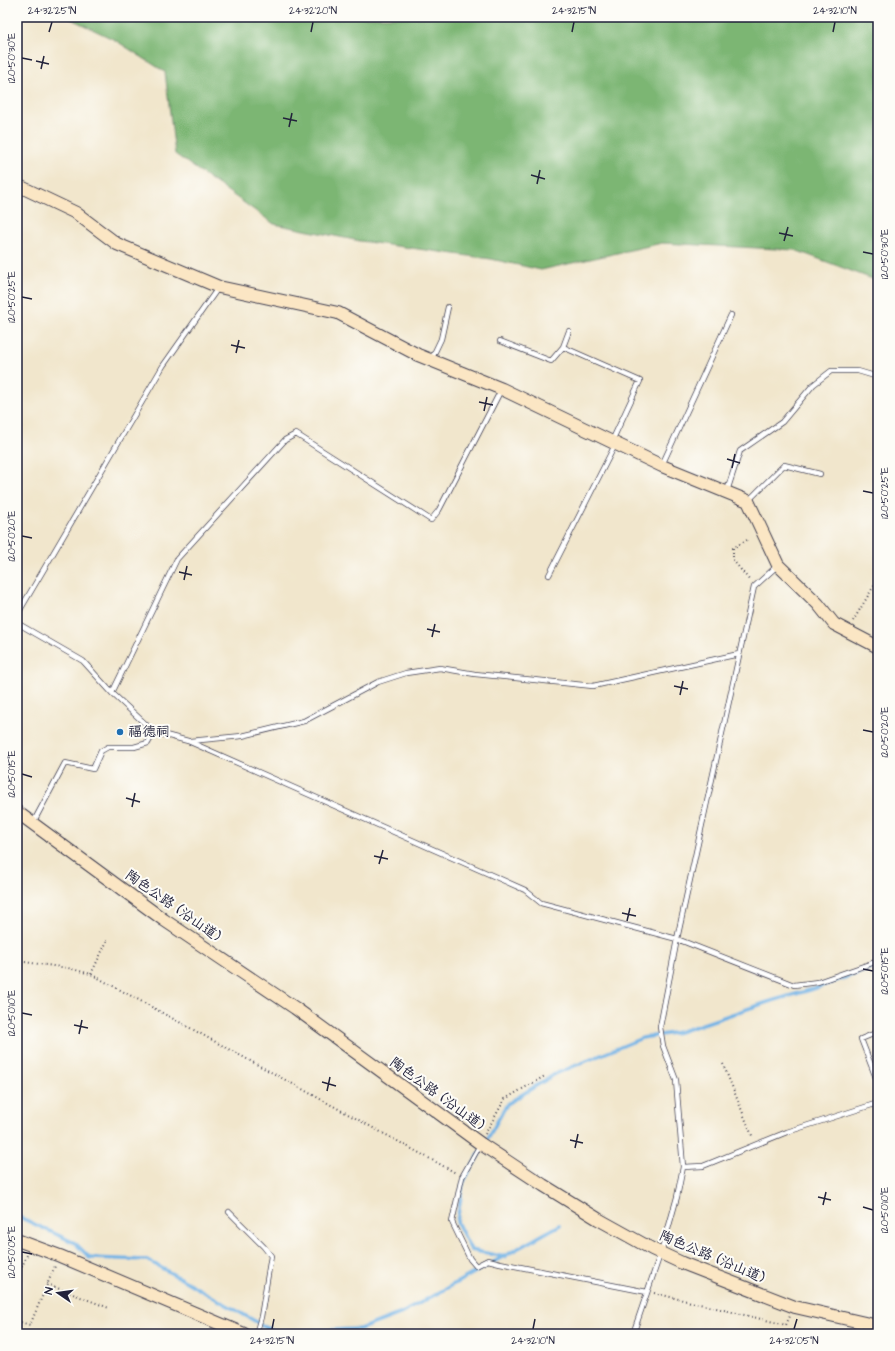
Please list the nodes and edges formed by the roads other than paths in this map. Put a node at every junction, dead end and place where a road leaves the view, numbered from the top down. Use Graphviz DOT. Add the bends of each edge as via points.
graph roads {
  1 [pos="17,185"];
  2 [pos="219,287"];
  3 [pos="448,307"];
  4 [pos="731,315"];
  5 [pos="569,331"];
  6 [pos="500,341"];
  7 [pos="563,346"];
  8 [pos="431,360"];
  9 [pos="878,376"];
  10 [pos="502,389"];
  11 [pos="613,444"];
  12 [pos="662,466"];
  13 [pos="820,474"];
  14 [pos="727,493"];
  15 [pos="748,502"];
  16 [pos="778,565"];
  17 [pos="549,575"];
  18 [pos="17,615"];
  19 [pos="17,624"];
  20 [pos="878,647"];
  21 [pos="739,654"];
  22 [pos="112,693"];
  23 [pos="154,732"];
  24 [pos="188,741"];
  25 [pos="17,812"];
  26 [pos="32,823"];
  27 [pos="677,939"];
  28 [pos="878,961"];
  29 [pos="878,1032"];
  30 [pos="878,1083"];
  31 [pos="878,1103"];
  32 [pos="481,1144"];
  33 [pos="683,1167"];
  34 [pos="229,1212"];
  35 [pos="17,1240"];
  36 [pos="661,1253"];
  37 [pos="647,1292"];
  38 [pos="878,1326"];
  39 [pos="244,1334"];
  40 [pos="256,1334"];
  41 [pos="633,1334"];
  1 -- 2 [label="street" via="76,213 118,244"];
  2 -- 8 [label="street" via="338,313"];
  2 -- 18 [label="lane" via="163,366"];
  3 -- 8 [label="lane" via="441,340"];
  4 -- 12 [label="lane"];
  5 -- 7 [label="lane"];
  6 -- 7 [label="lane" via="551,361"];
  7 -- 11 [label="lane" via="640,381"];
  8 -- 10 [label="street"];
  9 -- 14 [label="lane" via="858,371 831,371 813,385 782,422 740,451"];
  10 -- 11 [label="street"];
  10 -- 22 [label="lane" via="439,510 431,520 296,434 285,440 177,559"];
  11 -- 12 [label="street"];
  11 -- 17 [label="lane"];
  12 -- 14 [label="street"];
  13 -- 15 [label="lane" via="784,465"];
  14 -- 15 [label="street"];
  15 -- 16 [label="street"];
  16 -- 20 [label="street" via="818,604 834,624"];
  16 -- 21 [label="lane" via="754,587"];
  19 -- 22 [label="lane" via="83,661"];
  21 -- 24 [label="lane" via="593,686 440,668 406,673 378,682 304,721 242,736"];
  21 -- 27 [label="lane"];
  22 -- 23 [label="lane"];
  23 -- 24 [label="lane"];
  23 -- 26 [label="lane" via="148,744 108,747 101,751 93,769 65,763"];
  24 -- 27 [label="lane" via="525,890 541,903"];
  25 -- 26 [label="street, 陶色公路 (沿山道)"];
  26 -- 32 [label="street, 陶色公路 (沿山道)" via="164,920 295,1008"];
  27 -- 28 [label="lane" via="794,985 818,982"];
  27 -- 33 [label="lane" via="660,1027 663,1046 676,1080"];
  29 -- 30 [label="lane" via="861,1039"];
  31 -- 33 [label="lane" via="787,1132 703,1166"];
  32 -- 36 [label="street, 陶色公路 (沿山道)" via="598,1219"];
  32 -- 37 [label="lane" via="462,1177 452,1222 476,1266 488,1260"];
  33 -- 36 [label="lane"];
  34 -- 40 [label="lane" via="271,1256"];
  35 -- 39 [label="street"];
  36 -- 37 [label="lane"];
  36 -- 38 [label="street, 陶色公路 (沿山道)" via="795,1307"];
  37 -- 41 [label="lane"];
}
